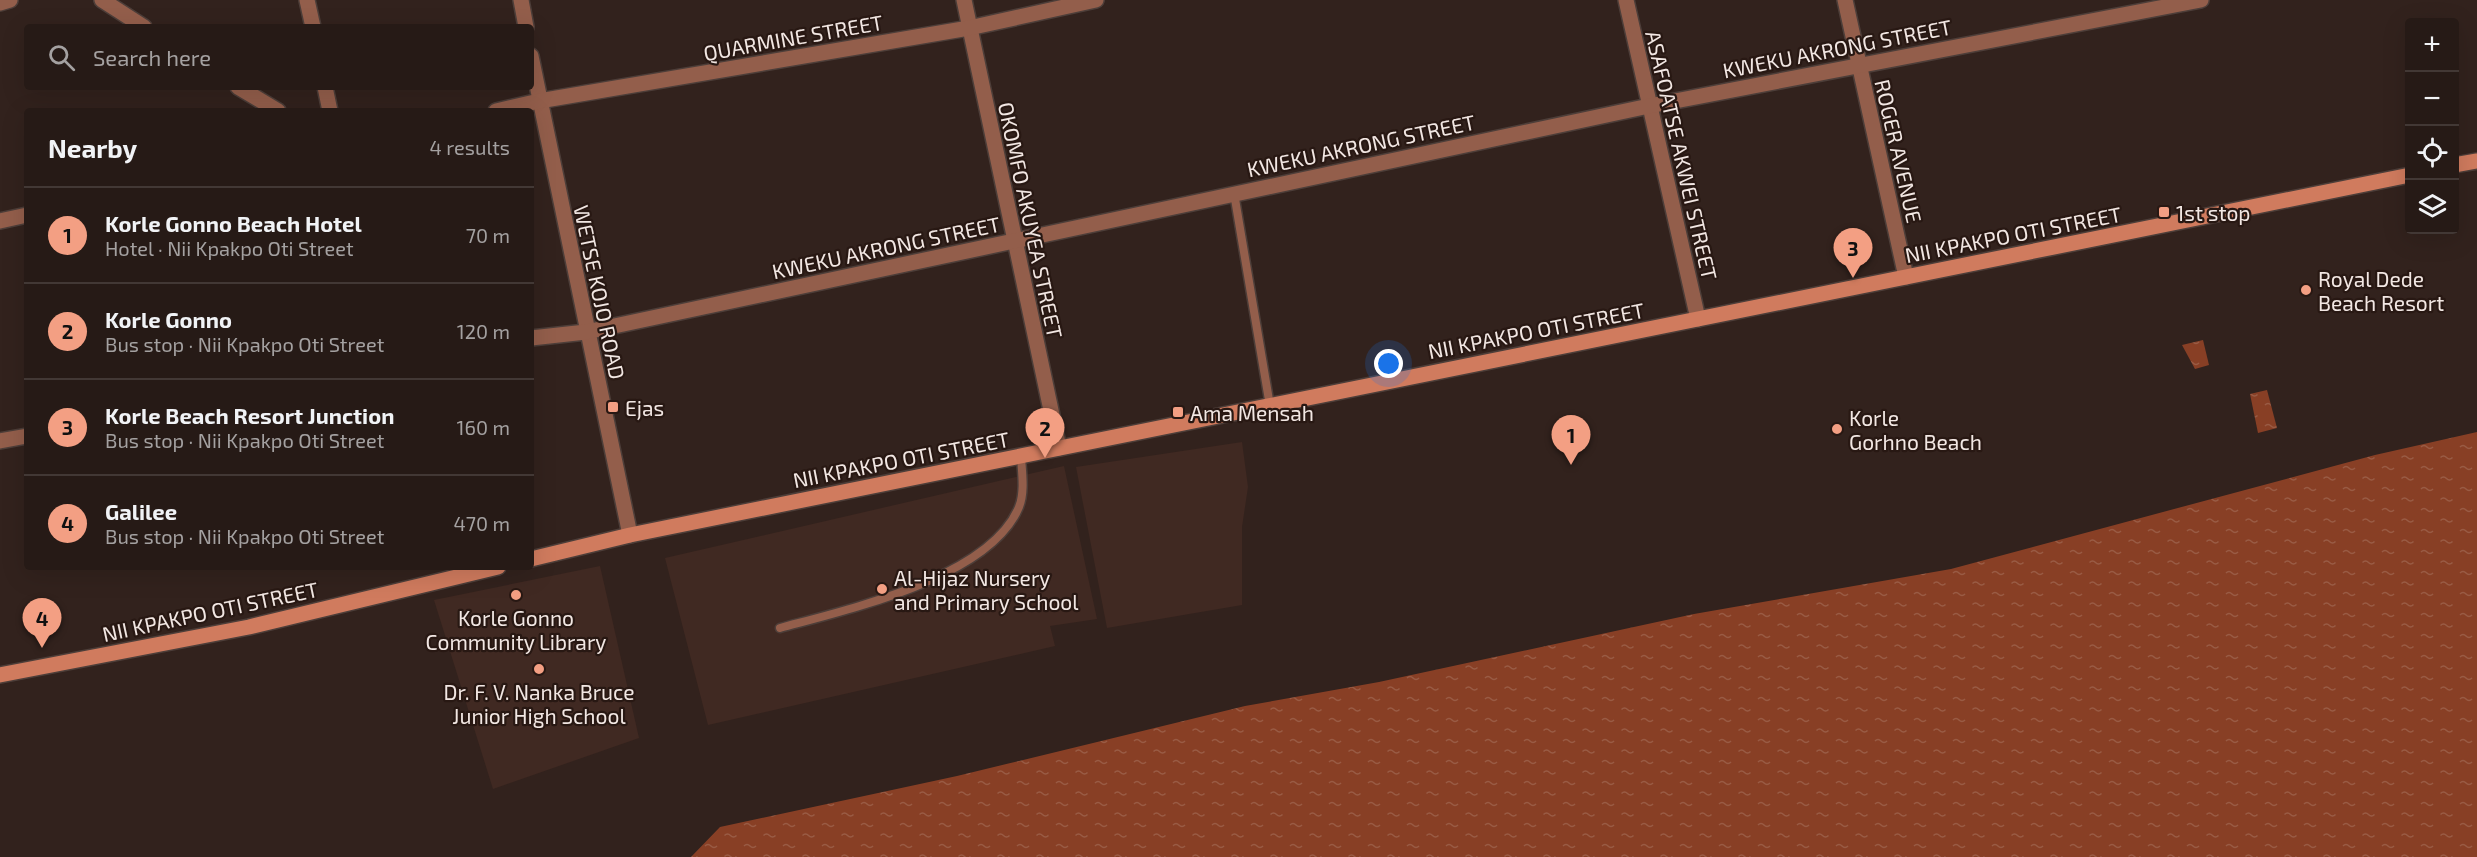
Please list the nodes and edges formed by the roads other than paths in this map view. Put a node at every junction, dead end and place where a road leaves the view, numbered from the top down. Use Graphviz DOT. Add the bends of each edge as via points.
graph roads {
  1 [pos="10,0"];
  2 [pos="102,0"];
  3 [pos="307,0"];
  4 [pos="521,0"];
  5 [pos="964,0"];
  6 [pos="1096,0"];
  7 [pos="1626,0"];
  8 [pos="1845,0"];
  9 [pos="2201,0"];
  10 [pos="0,3"];
  11 [pos="139,24"];
  12 [pos="312,24"];
  13 [pos="525,24"];
  14 [pos="969,28"];
  15 [pos="1858,65"];
  16 [pos="534,73"];
  17 [pos="243,90"];
  18 [pos="326,90"];
  19 [pos="539,101"];
  20 [pos="1649,106"];
  21 [pos="273,108"];
  22 [pos="329,108"];
  23 [pos="509,108"];
  24 [pos="2477,161"];
  25 [pos="2459,164"];
  26 [pos="2405,176"];
  27 [pos="1234,193"];
  28 [pos="24,216"];
  29 [pos="0,221"];
  30 [pos="1015,241"];
  31 [pos="1906,277"];
  32 [pos="1698,319"];
  33 [pos="586,332"];
  34 [pos="534,338"];
  35 [pos="1270,406"];
  36 [pos="24,437"];
  37 [pos="0,441"];
  38 [pos="1059,448"];
  39 [pos="1021,457"];
  40 [pos="630,535"];
  41 [pos="534,558"];
  42 [pos="486,570"];
  43 [pos="780,628"];
  44 [pos="0,675"];
  1 -- 10 [label="street"];
  2 -- 11 [label="street"];
  3 -- 12 [label="street"];
  4 -- 13 [label="street"];
  5 -- 14 [label="street, OKOMFO AKUYEA STREET"];
  6 -- 14 [label="street, QUARMINE STREET"];
  7 -- 20 [label="street, ASAFOATSE AKWEI STREET"];
  8 -- 15 [label="street, ROGER AVENUE"];
  9 -- 15 [label="street, KWEKU AKRONG STREET"];
  14 -- 19 [label="street, QUARMINE STREET"];
  14 -- 30 [label="street, OKOMFO AKUYEA STREET"];
  15 -- 20 [label="street, KWEKU AKRONG STREET"];
  15 -- 31 [label="street, ROGER AVENUE"];
  16 -- 19 [label="street, WETSE KOJO ROAD"];
  17 -- 21 [label="street"];
  18 -- 22 [label="street"];
  19 -- 23 [label="street, QUARMINE STREET"];
  19 -- 33 [label="street, WETSE KOJO ROAD"];
  20 -- 27 [label="street, KWEKU AKRONG STREET"];
  20 -- 32 [label="street, ASAFOATSE AKWEI STREET"];
  24 -- 25 [label="main road"];
  26 -- 31 [label="main road, NII KPAKPO OTI STREET"];
  27 -- 30 [label="street, KWEKU AKRONG STREET"];
  27 -- 35 [label="lane"];
  28 -- 29 [label="street"];
  30 -- 33 [label="street, KWEKU AKRONG STREET"];
  30 -- 38 [label="street, OKOMFO AKUYEA STREET"];
  31 -- 32 [label="main road, NII KPAKPO OTI STREET"];
  32 -- 35 [label="main road, NII KPAKPO OTI STREET"];
  33 -- 34 [label="street, KWEKU AKRONG STREET"];
  33 -- 40 [label="street, WETSE KOJO ROAD"];
  35 -- 38 [label="main road, NII KPAKPO OTI STREET"];
  36 -- 37 [label="street"];
  38 -- 39 [label="main road, NII KPAKPO OTI STREET"];
  39 -- 40 [label="main road, NII KPAKPO OTI STREET"];
  39 -- 43 [label="lane" via="1023,485 1019,507 1002,533 959,567 893,597"];
  40 -- 41 [label="main road, NII KPAKPO OTI STREET"];
  42 -- 44 [label="main road, NII KPAKPO OTI STREET" via="249,627"];
}
